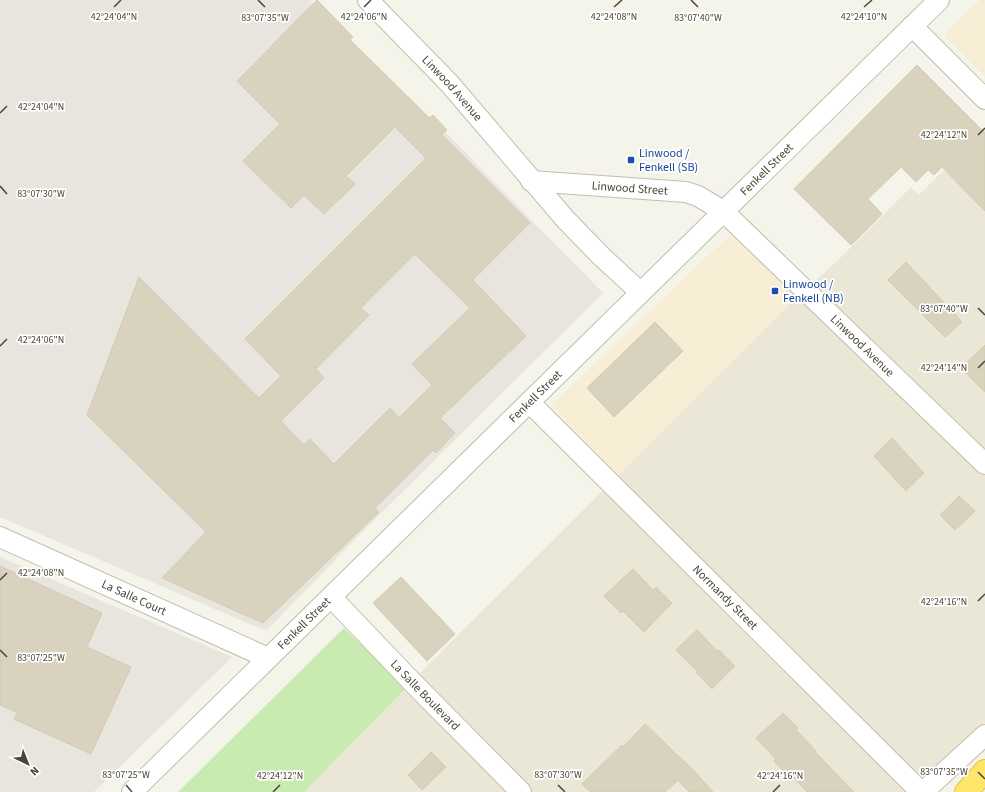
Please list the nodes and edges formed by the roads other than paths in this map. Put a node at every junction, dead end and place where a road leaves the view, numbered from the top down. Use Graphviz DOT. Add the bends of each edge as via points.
graph roads {
  1 [pos="368,0"];
  2 [pos="939,0"];
  3 [pos="912,26"];
  4 [pos="985,99"];
  5 [pos="531,181"];
  6 [pos="723,211"];
  7 [pos="640,292"];
  8 [pos="529,402"];
  9 [pos="985,464"];
  10 [pos="0,537"];
  11 [pos="331,597"];
  12 [pos="268,658"];
  13 [pos="985,735"];
  14 [pos="985,771"];
  15 [pos="132,792"];
  16 [pos="521,792"];
  17 [pos="922,792"];
  18 [pos="966,792"];
  1 -- 5 [label="street, Linwood Avenue" via="449,83"];
  2 -- 3 [label="street, Fenkell Street"];
  3 -- 4 [label="street"];
  3 -- 6 [label="street, Fenkell Street"];
  5 -- 6 [label="street, Linwood Street" via="686,192"];
  5 -- 7 [label="street, Linwood Avenue" via="584,238"];
  6 -- 7 [label="street, Fenkell Street"];
  6 -- 9 [label="street, Linwood Avenue"];
  7 -- 8 [label="street, Fenkell Street"];
  8 -- 11 [label="street, Fenkell Street"];
  8 -- 17 [label="street, Normandy Street"];
  10 -- 12 [label="street, La Salle Court"];
  11 -- 12 [label="street, Fenkell Street"];
  11 -- 16 [label="street, La Salle Boulevard"];
  12 -- 15 [label="street, Fenkell Street"];
  13 -- 17 [label="street"];
  14 -- 18 [label="highway"];
}
